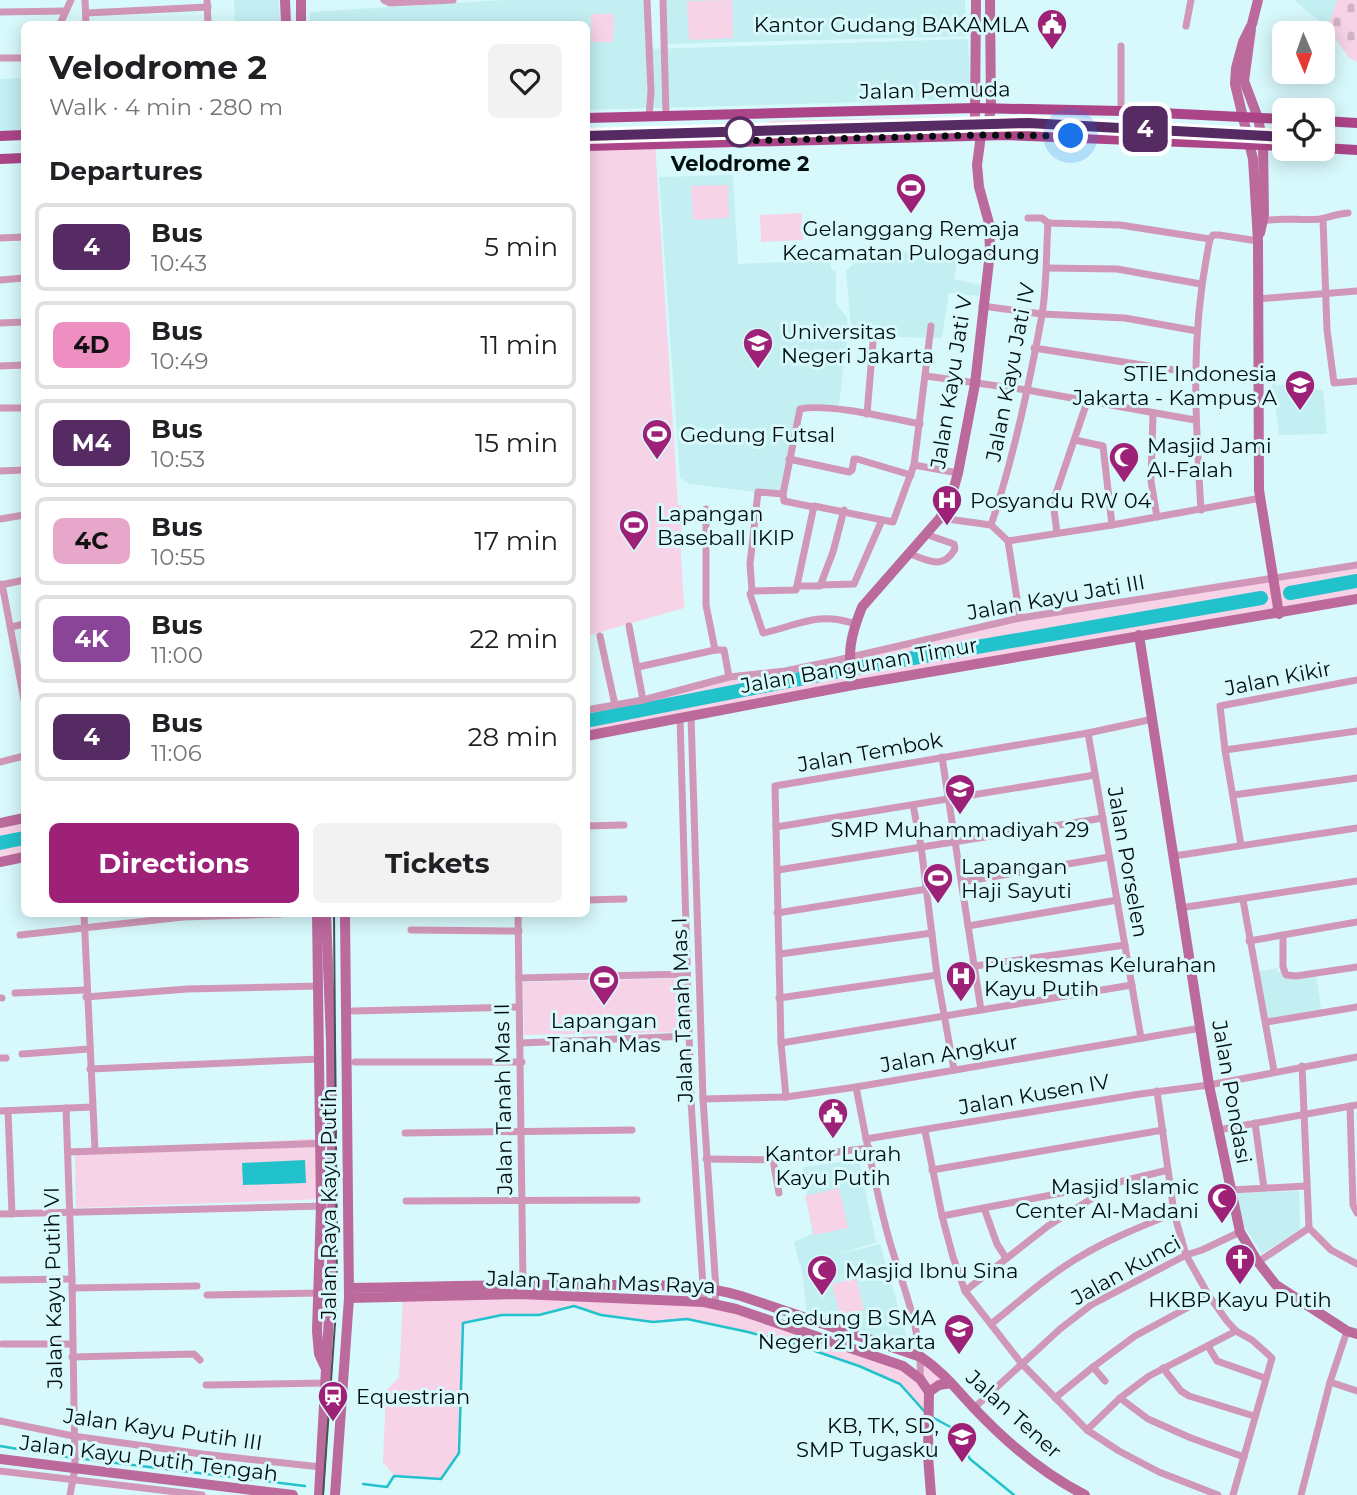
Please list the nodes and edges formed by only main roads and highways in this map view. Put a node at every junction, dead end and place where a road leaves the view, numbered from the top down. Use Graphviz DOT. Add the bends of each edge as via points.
graph roads {
  1 [pos="590,118"];
  2 [pos="1272,119"];
  3 [pos="1335,122"];
  4 [pos="1357,123"];
  5 [pos="21,135"];
  6 [pos="0,136"];
  7 [pos="1272,145"];
  8 [pos="590,146"];
  9 [pos="1335,149"];
  10 [pos="1357,150"];
  11 [pos="21,158"];
  12 [pos="0,159"];
  1 -- 2 [label="main road, Jalan Pemuda" via="991,108"];
  3 -- 4 [label="main road"];
  5 -- 6 [label="main road"];
  7 -- 8 [label="main road" via="981,135"];
  9 -- 10 [label="main road"];
  11 -- 12 [label="main road"];
}
